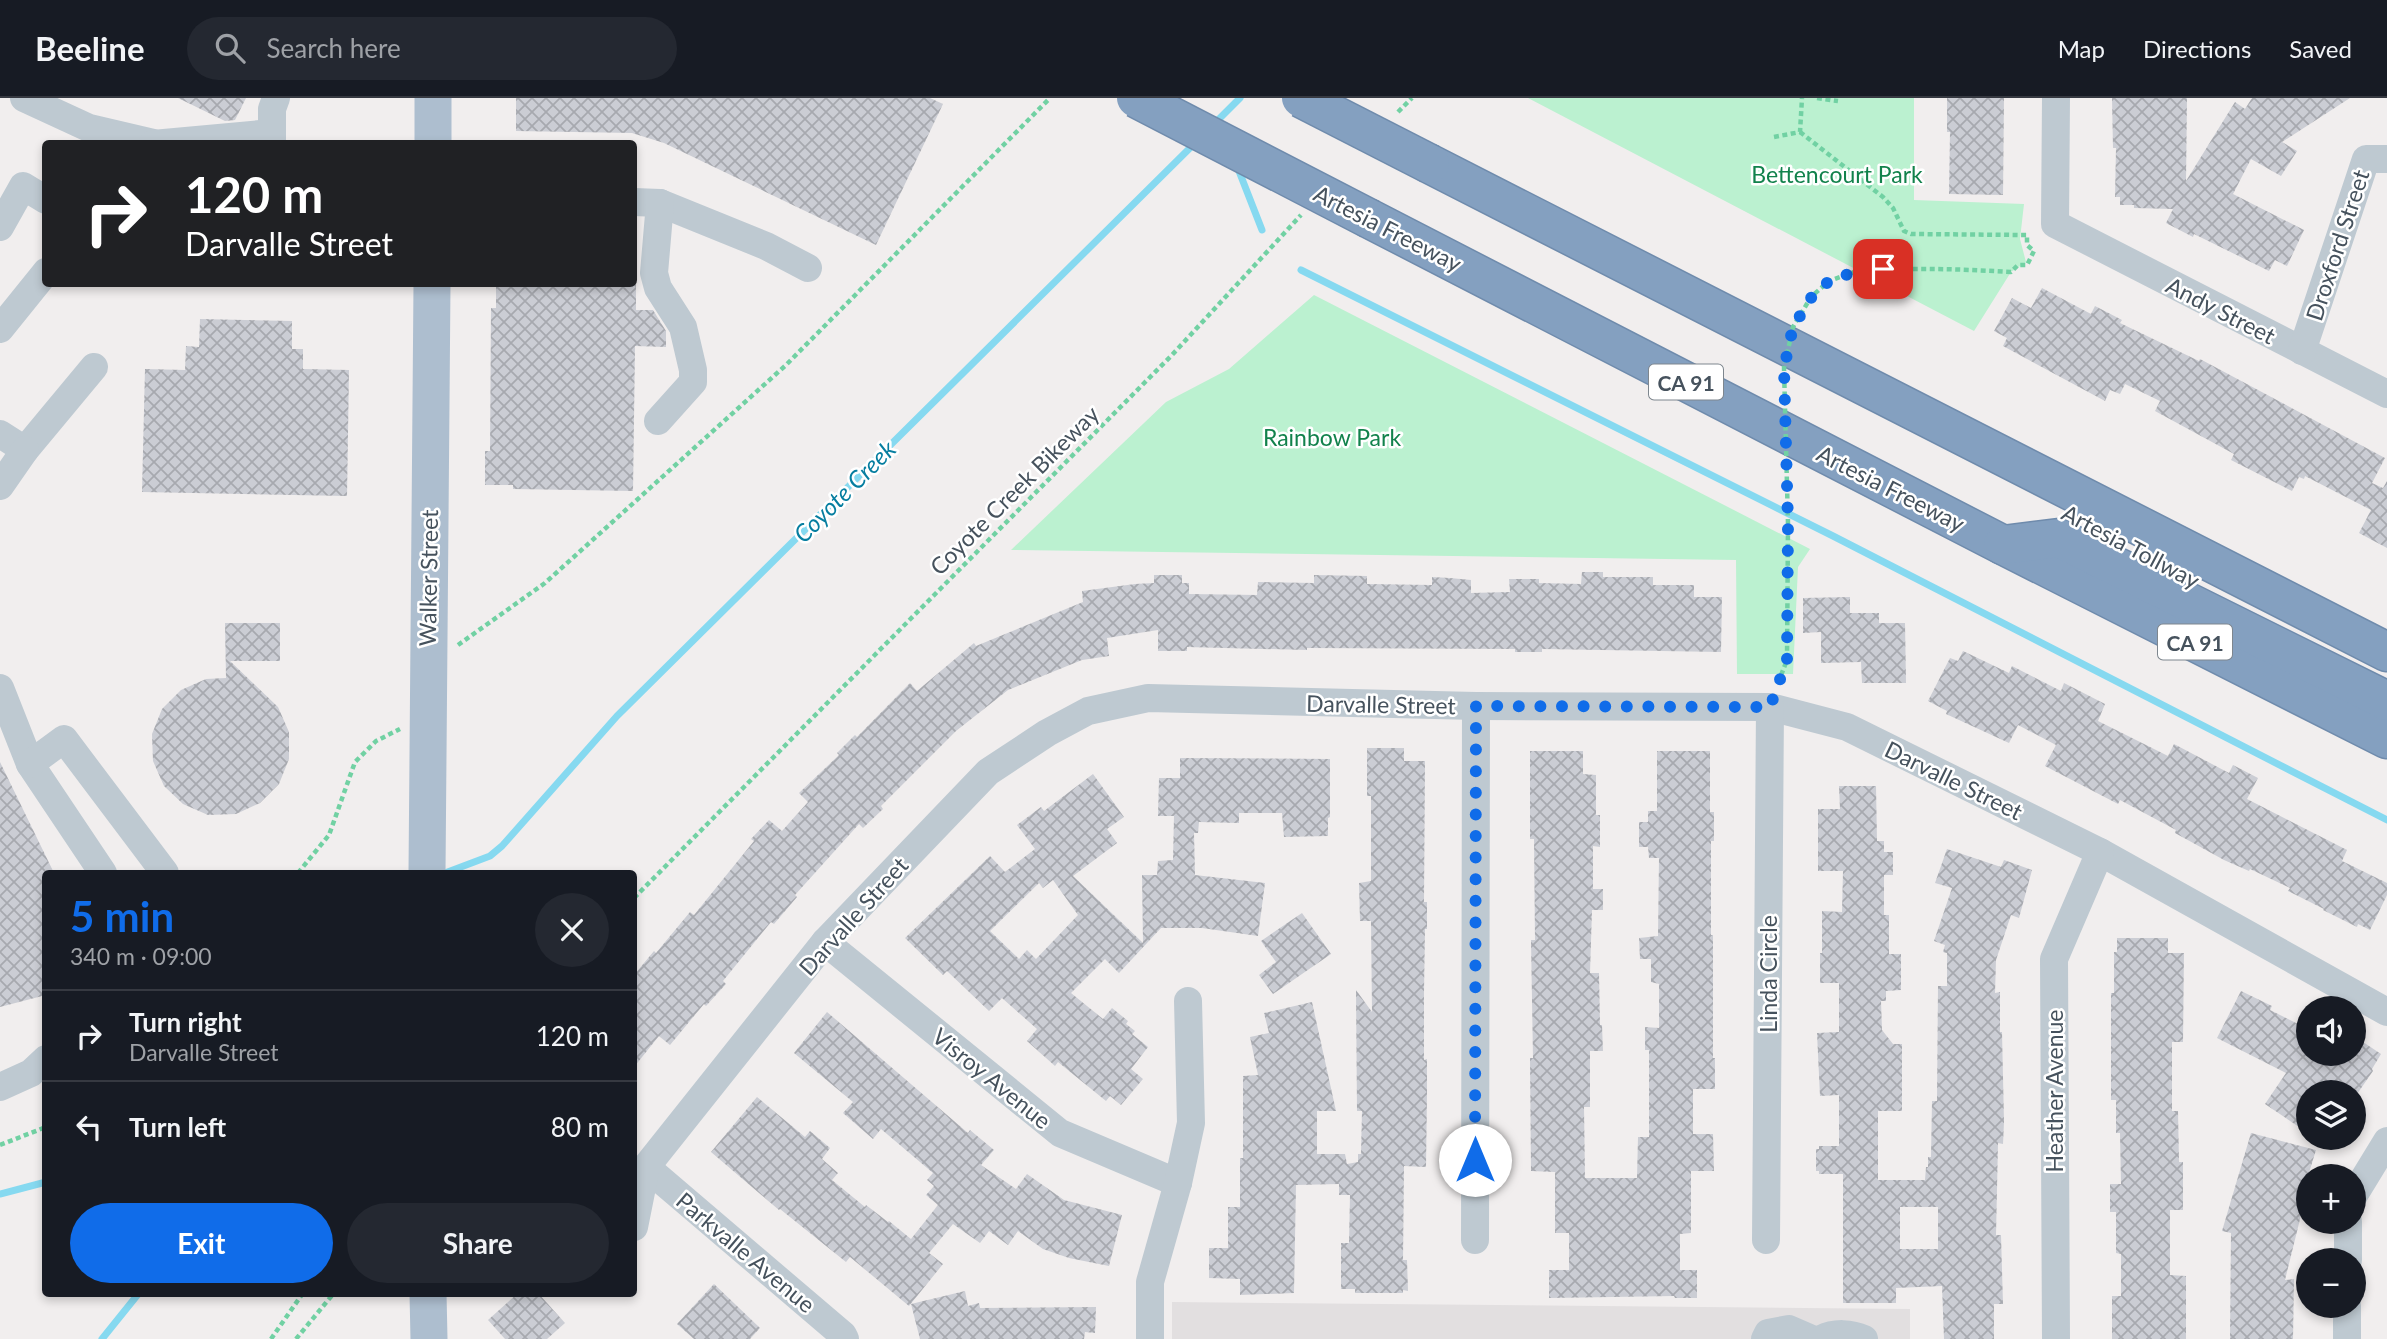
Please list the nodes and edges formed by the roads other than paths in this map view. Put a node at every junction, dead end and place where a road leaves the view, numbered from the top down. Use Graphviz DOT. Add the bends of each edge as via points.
graph roads {
  1 [pos="24,98"];
  2 [pos="276,98"];
  3 [pos="433,98"];
  4 [pos="1136,98"];
  5 [pos="1301,98"];
  6 [pos="2056,98"];
  7 [pos="272,138"];
  8 [pos="140,140"];
  9 [pos="224,140"];
  10 [pos="433,140"];
  11 [pos="2387,159"];
  12 [pos="42,198"];
  13 [pos="647,202"];
  14 [pos="0,227"];
  15 [pos="808,268"];
  16 [pos="42,277"];
  17 [pos="432,287"];
  18 [pos="0,330"];
  19 [pos="2302,351"];
  20 [pos="94,367"];
  21 [pos="2387,394"];
  22 [pos="1890,399"];
  23 [pos="658,421"];
  24 [pos="0,434"];
  25 [pos="25,450"];
  26 [pos="0,486"];
  27 [pos="2003,545"];
  28 [pos="2387,652"];
  29 [pos="2387,677"];
  30 [pos="0,688"];
  31 [pos="2387,701"];
  32 [pos="1476,706"];
  33 [pos="1770,707"];
  34 [pos="2387,739"];
  35 [pos="30,764"];
  36 [pos="2100,852"];
  37 [pos="101,870"];
  38 [pos="163,870"];
  39 [pos="427,870"];
  40 [pos="825,942"];
  41 [pos="1188,1001"];
  42 [pos="2387,1012"];
  43 [pos="42,1063"];
  44 [pos="0,1087"];
  45 [pos="2387,1141"];
  46 [pos="646,1167"];
  47 [pos="2366,1175"];
  48 [pos="1178,1183"];
  49 [pos="637,1212"];
  50 [pos="1475,1240"];
  51 [pos="1766,1240"];
  52 [pos="428,1297"];
  53 [pos="2347,1318"];
  54 [pos="429,1339"];
  55 [pos="845,1339"];
  56 [pos="1150,1339"];
  57 [pos="1765,1339"];
  58 [pos="1812,1339"];
  59 [pos="1821,1339"];
  60 [pos="1864,1339"];
  61 [pos="2056,1339"];
  62 [pos="2347,1339"];
  1 -- 8 [label="street" via="89,128"];
  2 -- 7 [label="street"];
  3 -- 10 [label="main road"];
  4 -- 27 [label="highway, Artesia Freeway / CA 91, bridge"];
  5 -- 22 [label="highway, bridge"];
  6 -- 19 [label="street, Andy Street" via="2055,224"];
  7 -- 9 [label="street"];
  11 -- 19 [label="street, Droxford Street" via="2366,159"];
  12 -- 14 [label="street" via="23,186"];
  13 -- 15 [label="street" via="766,246"];
  13 -- 23 [label="street" via="658,288 683,327 693,369 693,382"];
  16 -- 18 [label="street"];
  17 -- 39 [label="main road, Walker Street"];
  19 -- 21 [label="street, Andy Street"];
  20 -- 25 [label="street"];
  22 -- 28 [label="highway"];
  22 -- 29 [label="highway, Artesia Tollway" via="1913,434"];
  24 -- 25 [label="street"];
  25 -- 26 [label="street"];
  27 -- 31 [label="highway, Artesia Tollway" via="2059,538"];
  27 -- 34 [label="highway, Artesia Freeway / CA 91"];
  30 -- 35 [label="street"];
  32 -- 33 [label="street, Darvalle Street"];
  32 -- 40 [label="street, Darvalle Street" via="1149,698 1088,711 988,772"];
  32 -- 50 [label="street"];
  33 -- 36 [label="street, Darvalle Street" via="1847,727"];
  33 -- 51 [label="street, Linda Circle"];
  35 -- 37 [label="street"];
  35 -- 38 [label="street" via="64,739"];
  36 -- 42 [label="street, Darvalle Street"];
  36 -- 61 [label="street, Heather Avenue" via="2054,959"];
  40 -- 46 [label="street, Darvalle Street"];
  40 -- 48 [label="street, Visroy Avenue" via="1060,1133"];
  41 -- 48 [label="street" via="1191,1123"];
  43 -- 44 [label="street"];
  45 -- 47 [label="street"];
  46 -- 49 [label="street, Darvalle Street"];
  46 -- 55 [label="street, Parkvalle Avenue"];
  48 -- 56 [label="street" via="1150,1282"];
  52 -- 54 [label="main road"];
  53 -- 62 [label="street"];
  57 -- 58 [label="street" via="1769,1333 1789,1329"];
  59 -- 60 [label="street" via="1848,1334"];
}
